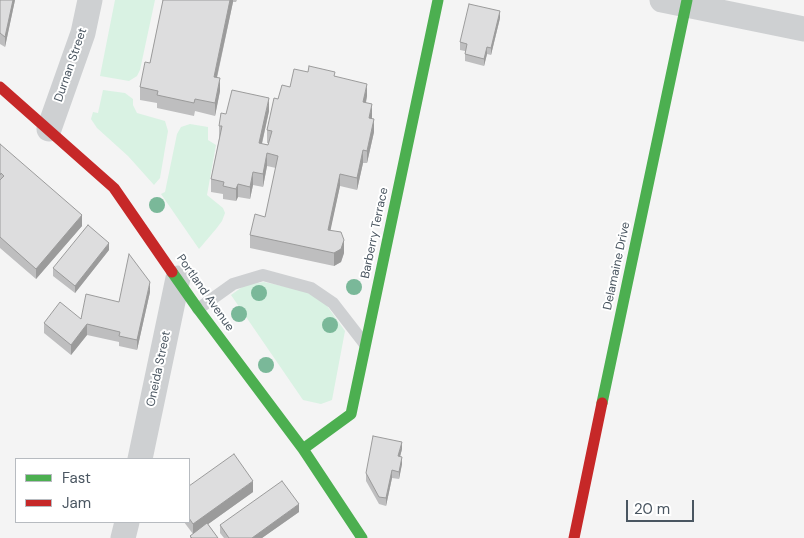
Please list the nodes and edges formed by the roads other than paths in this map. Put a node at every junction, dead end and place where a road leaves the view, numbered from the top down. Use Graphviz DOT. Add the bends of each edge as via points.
graph roads {
  1 [pos="90,0"];
  2 [pos="438,0"];
  3 [pos="662,0"];
  4 [pos="687,2"];
  5 [pos="804,29"];
  6 [pos="0,88"];
  7 [pos="49,129"];
  8 [pos="178,278"];
  9 [pos="198,309"];
  10 [pos="366,345"];
  11 [pos="303,450"];
  12 [pos="140,458"];
  13 [pos="127,523"];
  14 [pos="123,538"];
  15 [pos="362,538"];
  16 [pos="574,538"];
  1 -- 7 [label="street, Durnan Street" via="83,33"];
  2 -- 10 [label="street, Barberry Terrace"];
  3 -- 4 [label="street"];
  4 -- 5 [label="street"];
  4 -- 16 [label="street, Delamaine Drive"];
  6 -- 7 [label="street, Portland Avenue"];
  7 -- 8 [label="street, Portland Avenue" via="114,188"];
  8 -- 9 [label="street, Portland Avenue"];
  8 -- 12 [label="street, Oneida Street"];
  9 -- 10 [label="lane" via="233,284 263,275 311,288 333,304"];
  9 -- 11 [label="street, Portland Avenue"];
  10 -- 11 [label="street, Barberry Terrace" via="351,414"];
  11 -- 15 [label="street, Portland Avenue"];
  13 -- 14 [label="street"];
}
